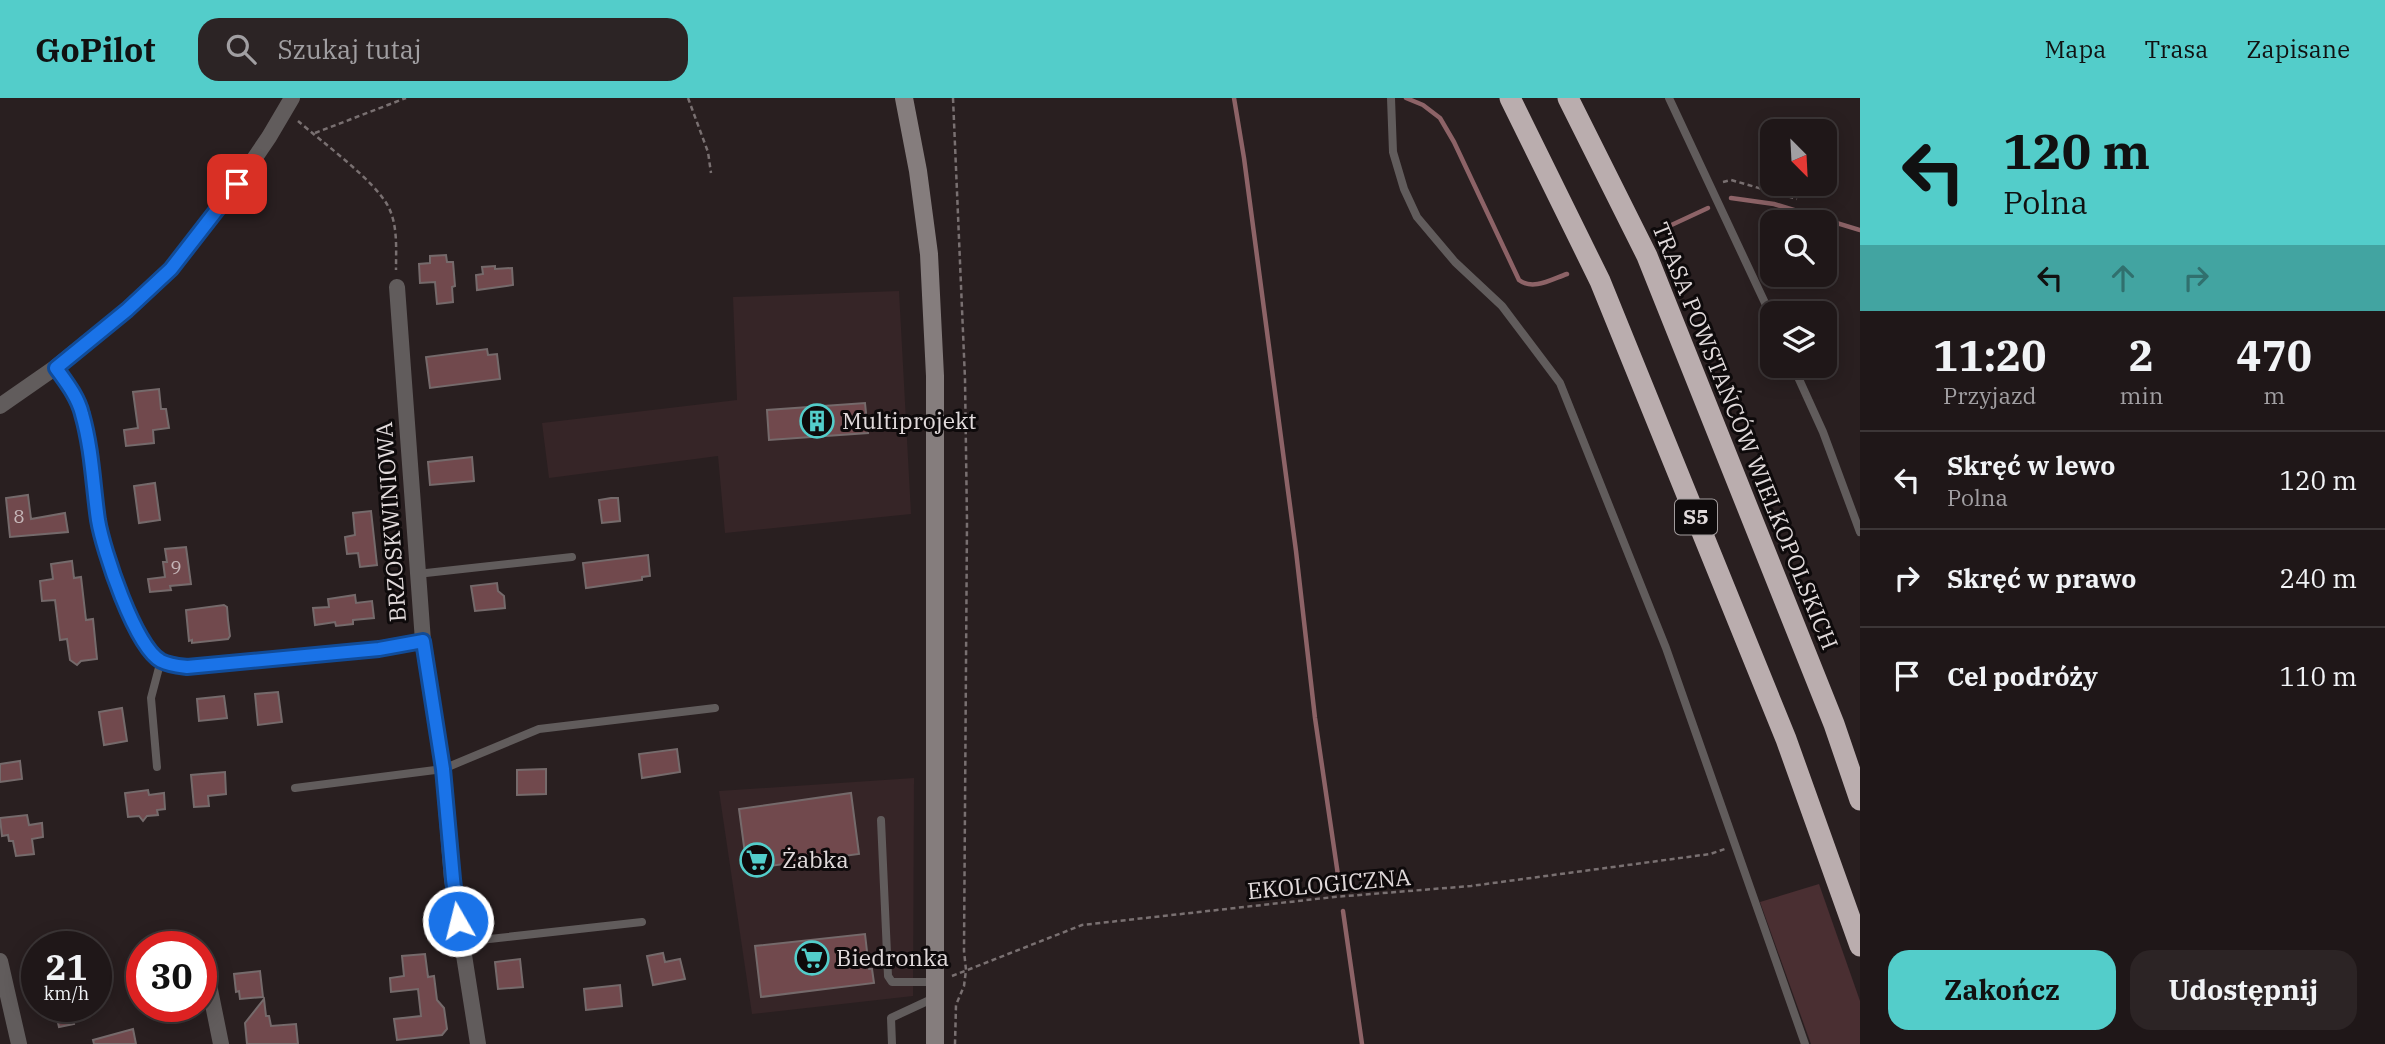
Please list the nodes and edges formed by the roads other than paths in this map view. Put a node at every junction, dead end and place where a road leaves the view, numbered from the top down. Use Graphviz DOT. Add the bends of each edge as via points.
graph roads {
  1 [pos="904,98"];
  2 [pos="1391,98"];
  3 [pos="1510,98"];
  4 [pos="1568,98"];
  5 [pos="1669,98"];
  6 [pos="288,104"];
  7 [pos="397,287"];
  8 [pos="1764,301"];
  9 [pos="56,368"];
  10 [pos="1798,378"];
  11 [pos="0,406"];
  12 [pos="1860,532"];
  13 [pos="572,556"];
  14 [pos="417,574"];
  15 [pos="423,641"];
  16 [pos="161,660"];
  17 [pos="715,708"];
  18 [pos="157,767"];
  19 [pos="443,769"];
  20 [pos="295,788"];
  21 [pos="1860,800"];
  22 [pos="881,820"];
  23 [pos="642,922"];
  24 [pos="461,942"];
  25 [pos="1860,946"];
  26 [pos="0,961"];
  27 [pos="934,990"];
  28 [pos="217,1022"];
  29 [pos="19,1044"];
  30 [pos="221,1044"];
  31 [pos="478,1044"];
  32 [pos="892,1044"];
  33 [pos="934,1044"];
  34 [pos="1805,1044"];
  1 -- 27 [label="main road" via="929,254 934,362"];
  2 -- 34 [label="lane" via="1393,152 1417,217 1455,262 1502,306 1560,383 1666,648"];
  3 -- 25 [label="highway, S5" via="1600,281 1786,739"];
  4 -- 21 [label="highway, TRASA POWSTAŃCÓW WIELKOPOLSKICH / S5" via="1647,256"];
  5 -- 8 [label="lane"];
  6 -- 9 [label="street" via="237,184 171,269"];
  7 -- 14 [label="street, BRZOSKWINIOWA"];
  9 -- 11 [label="street"];
  9 -- 16 [label="street" via="82,411 107,552 143,643"];
  10 -- 12 [label="lane"];
  13 -- 14 [label="lane"];
  14 -- 15 [label="street, BRZOSKWINIOWA"];
  15 -- 16 [label="street" via="187,667"];
  15 -- 19 [label="street, BRZOSKWINIOWA"];
  16 -- 18 [label="lane" via="151,698"];
  17 -- 19 [label="lane" via="539,729"];
  19 -- 20 [label="lane"];
  19 -- 24 [label="street, BRZOSKWINIOWA"];
  22 -- 27 [label="lane" via="888,976 892,982"];
  23 -- 24 [label="lane"];
  24 -- 31 [label="street, BRZOSKWINIOWA"];
  26 -- 29 [label="street"];
  27 -- 32 [label="lane" via="891,1017"];
  27 -- 33 [label="main road"];
  28 -- 30 [label="street"];
}
